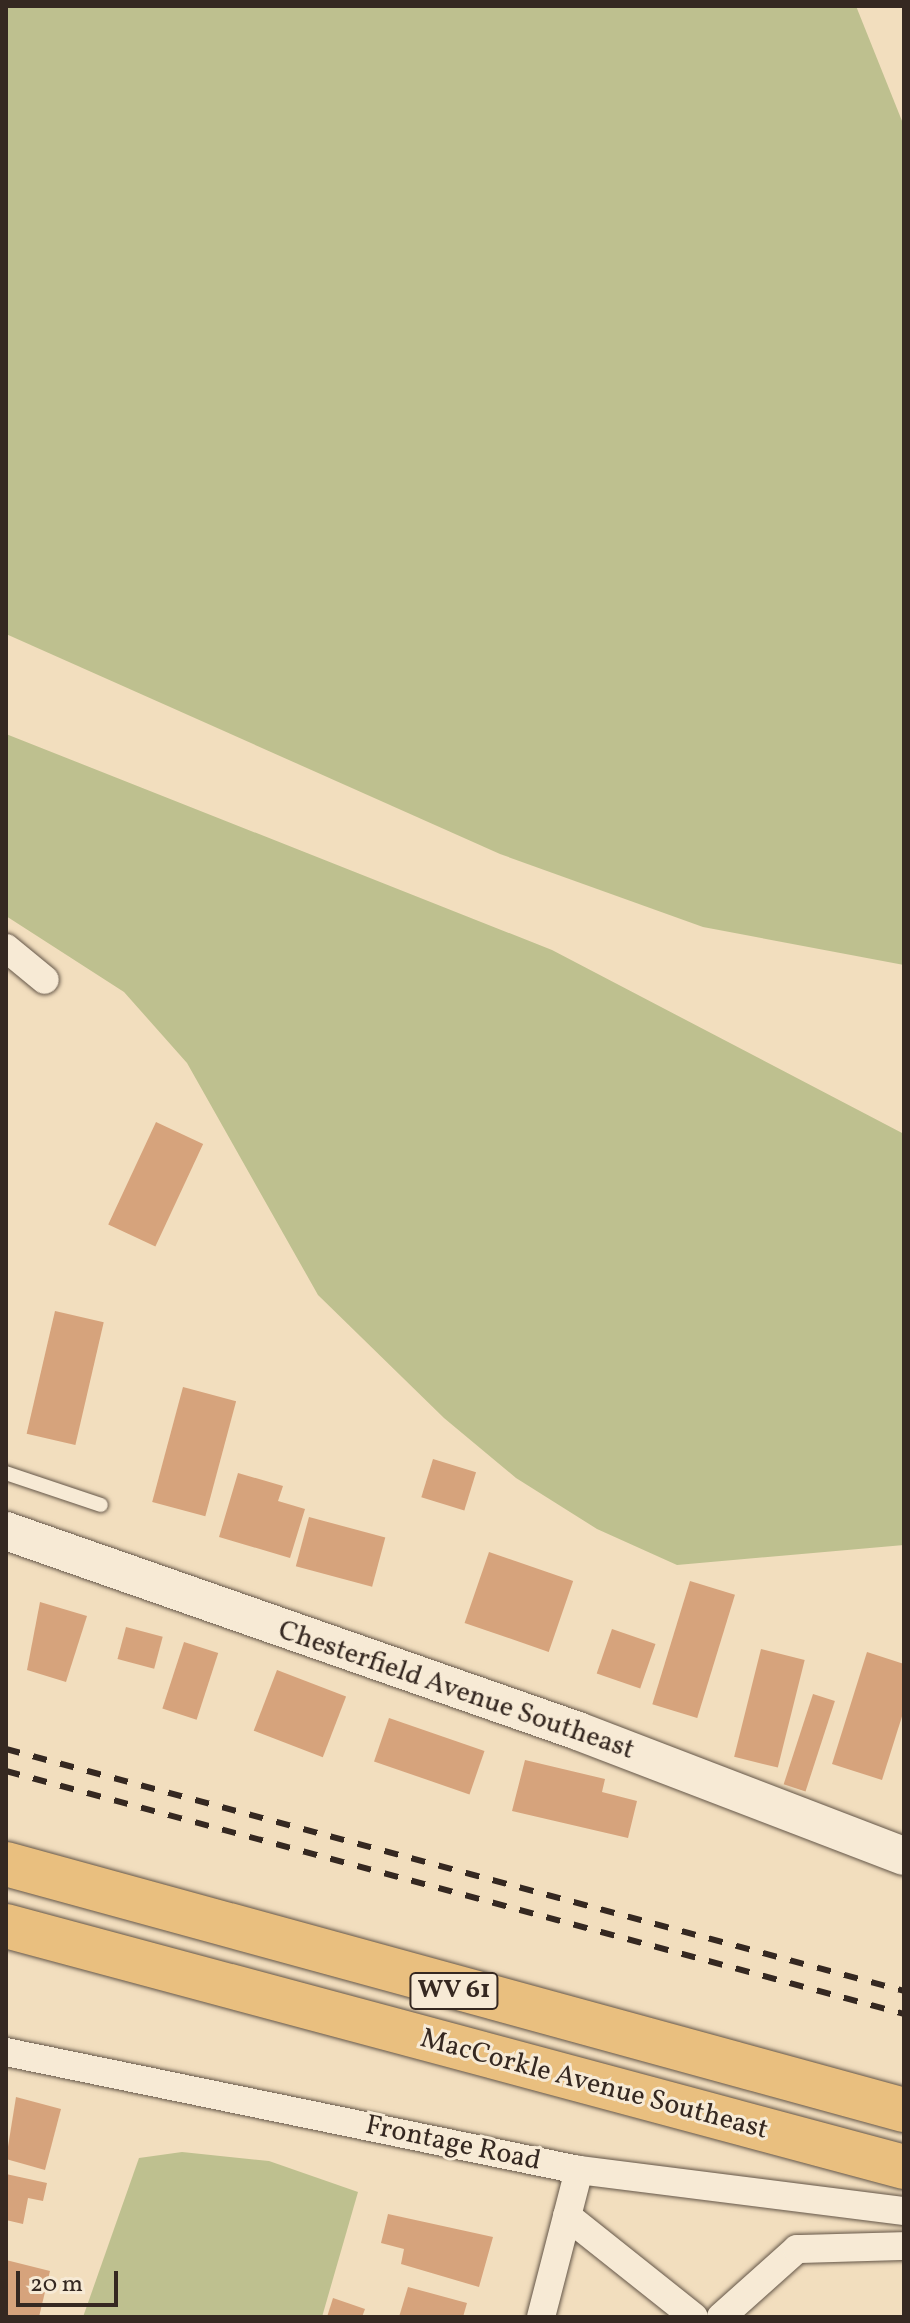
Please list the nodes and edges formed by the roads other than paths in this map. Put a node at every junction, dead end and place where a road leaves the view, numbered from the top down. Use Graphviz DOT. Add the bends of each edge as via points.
graph roads {
  1 [pos="6,948"];
  2 [pos="45,980"];
  3 [pos="6,1473"];
  4 [pos="101,1505"];
  5 [pos="6,1531"];
  6 [pos="904,1856"];
  7 [pos="6,1864"];
  8 [pos="6,1926"];
  9 [pos="6,2052"];
  10 [pos="904,2110"];
  11 [pos="904,2167"];
  12 [pos="579,2170"];
  13 [pos="904,2211"];
  14 [pos="567,2216"];
  15 [pos="904,2246"];
  16 [pos="541,2317"];
  17 [pos="694,2317"];
  18 [pos="721,2317"];
  1 -- 2 [label="street"];
  3 -- 4 [label="lane"];
  5 -- 6 [label="street, Chesterfield Avenue Southeast" via="578,1731"];
  7 -- 10 [label="main road, MacCorkle Avenue Southeast / WV 61"];
  8 -- 11 [label="main road, MacCorkle Avenue Southeast / WV 61"];
  9 -- 12 [label="street, Frontage Road"];
  12 -- 13 [label="street, Frontage Road"];
  12 -- 14 [label="street"];
  14 -- 16 [label="street"];
  14 -- 17 [label="street"];
  15 -- 18 [label="street" via="797,2249"];
}
